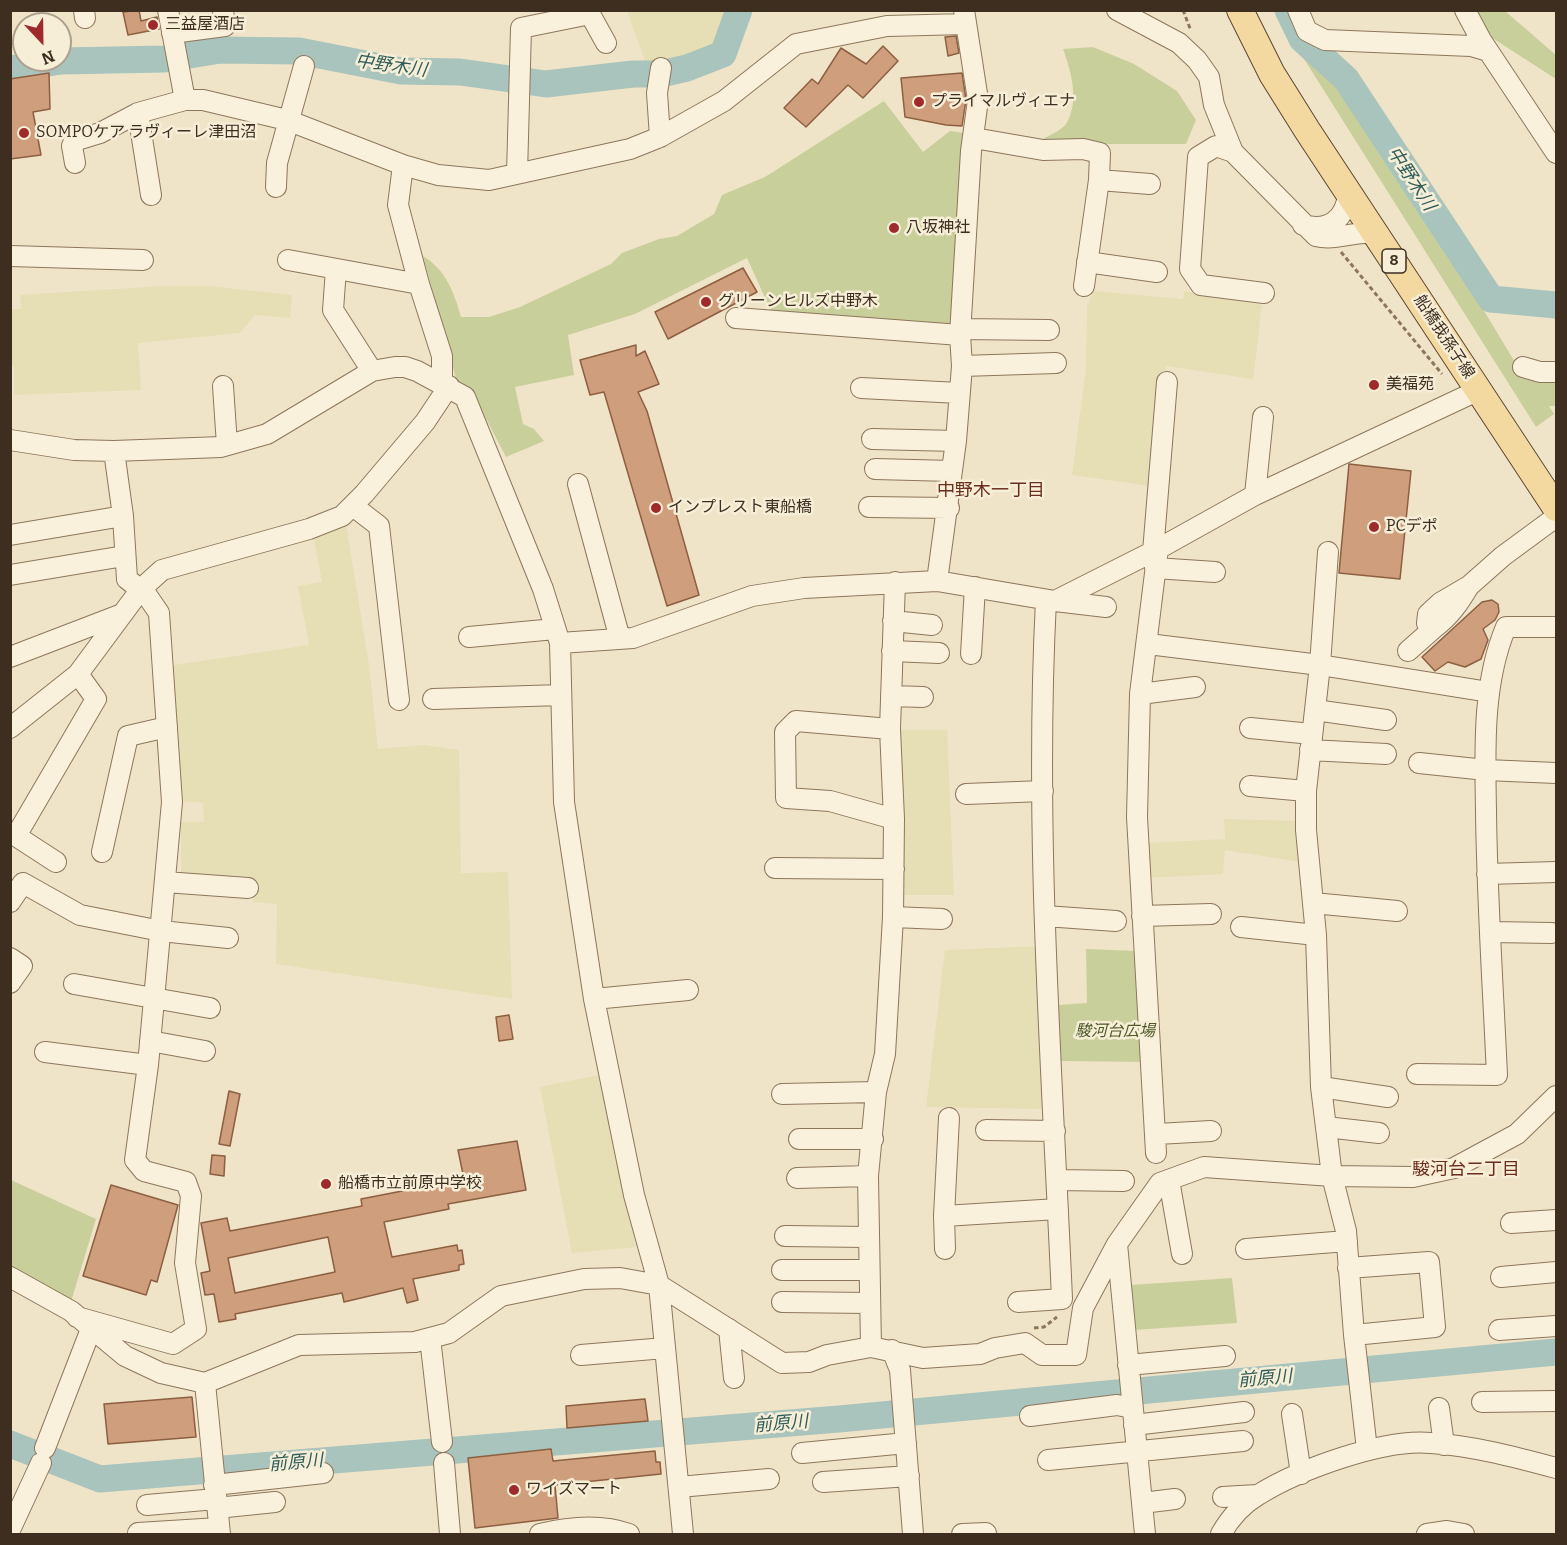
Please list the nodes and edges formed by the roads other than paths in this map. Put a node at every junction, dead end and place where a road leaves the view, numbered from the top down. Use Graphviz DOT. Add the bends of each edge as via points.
graph roads {
  1 [pos="168,10"];
  2 [pos="223,10"];
  3 [pos="1117,10"];
  4 [pos="1240,10"];
  5 [pos="1298,10"];
  6 [pos="1465,10"];
  7 [pos="965,17"];
  8 [pos="173,39"];
  9 [pos="606,43"];
  10 [pos="1488,51"];
  11 [pos="304,66"];
  12 [pos="660,74"];
  13 [pos="185,100"];
  14 [pos="138,113"];
  15 [pos="287,120"];
  16 [pos="660,137"];
  17 [pos="974,138"];
  18 [pos="1233,152"];
  19 [pos="1557,153"];
  20 [pos="75,164"];
  21 [pos="403,165"];
  22 [pos="517,174"];
  23 [pos="1099,180"];
  24 [pos="1150,184"];
  25 [pos="276,187"];
  26 [pos="1349,192"];
  27 [pos="151,195"];
  28 [pos="1303,225"];
  29 [pos="1376,233"];
  30 [pos="10,256"];
  31 [pos="144,260"];
  32 [pos="288,260"];
  33 [pos="1087,262"];
  34 [pos="336,269"];
  35 [pos="1157,272"];
  36 [pos="419,284"];
  37 [pos="1084,286"];
  38 [pos="1264,293"];
  39 [pos="736,318"];
  40 [pos="1050,330"];
  41 [pos="961,332"];
  42 [pos="1056,363"];
  43 [pos="962,366"];
  44 [pos="1523,367"];
  45 [pos="372,371"];
  46 [pos="1557,372"];
  47 [pos="1167,382"];
  48 [pos="446,384"];
  49 [pos="223,386"];
  50 [pos="861,388"];
  51 [pos="1479,390"];
  52 [pos="959,393"];
  53 [pos="1263,417"];
  54 [pos="872,439"];
  55 [pos="10,440"];
  56 [pos="956,441"];
  57 [pos="227,445"];
  58 [pos="114,452"];
  59 [pos="875,470"];
  60 [pos="952,471"];
  61 [pos="578,484"];
  62 [pos="1255,495"];
  63 [pos="353,506"];
  64 [pos="869,507"];
  65 [pos="949,508"];
  66 [pos="1557,508"];
  67 [pos="123,516"];
  68 [pos="1557,517"];
  69 [pos="10,535"];
  70 [pos="1328,552"];
  71 [pos="124,556"];
  72 [pos="1155,556"];
  73 [pos="1215,572"];
  74 [pos="10,575"];
  75 [pos="937,580"];
  76 [pos="895,582"];
  77 [pos="975,587"];
  78 [pos="141,589"];
  79 [pos="1051,601"];
  80 [pos="1106,607"];
  81 [pos="122,614"];
  82 [pos="893,621"];
  83 [pos="932,625"];
  84 [pos="1557,627"];
  85 [pos="558,636"];
  86 [pos="469,637"];
  87 [pos="620,639"];
  88 [pos="1148,644"];
  89 [pos="892,651"];
  90 [pos="1408,651"];
  91 [pos="939,653"];
  92 [pos="971,654"];
  93 [pos="10,657"];
  94 [pos="1320,665"];
  95 [pos="78,674"];
  96 [pos="1195,687"];
  97 [pos="1489,692"];
  98 [pos="1140,694"];
  99 [pos="561,695"];
  100 [pos="891,696"];
  101 [pos="923,697"];
  102 [pos="433,699"];
  103 [pos="399,700"];
  104 [pos="1315,710"];
  105 [pos="1386,720"];
  106 [pos="167,727"];
  107 [pos="10,728"];
  108 [pos="1250,728"];
  109 [pos="890,729"];
  110 [pos="1311,742"];
  111 [pos="1386,754"];
  112 [pos="1419,764"];
  113 [pos="1486,771"];
  114 [pos="1557,773"];
  115 [pos="1250,786"];
  116 [pos="1043,791"];
  117 [pos="1306,791"];
  118 [pos="966,794"];
  119 [pos="894,819"];
  120 [pos="102,852"];
  121 [pos="56,862"];
  122 [pos="775,868"];
  123 [pos="894,869"];
  124 [pos="1557,872"];
  125 [pos="1487,874"];
  126 [pos="165,882"];
  127 [pos="248,888"];
  128 [pos="10,902"];
  129 [pos="1313,903"];
  130 [pos="1397,911"];
  131 [pos="1211,914"];
  132 [pos="1045,916"];
  133 [pos="1142,916"];
  134 [pos="893,917"];
  135 [pos="942,920"];
  136 [pos="1116,921"];
  137 [pos="1241,927"];
  138 [pos="161,931"];
  139 [pos="1491,932"];
  140 [pos="1552,933"];
  141 [pos="1316,935"];
  142 [pos="228,938"];
  143 [pos="10,958"];
  144 [pos="10,983"];
  145 [pos="74,984"];
  146 [pos="688,990"];
  147 [pos="155,999"];
  148 [pos="594,999"];
  149 [pos="210,1008"];
  150 [pos="150,1041"];
  151 [pos="205,1051"];
  152 [pos="45,1052"];
  153 [pos="148,1065"];
  154 [pos="1417,1074"];
  155 [pos="1320,1087"];
  156 [pos="876,1092"];
  157 [pos="782,1094"];
  158 [pos="1557,1096"];
  159 [pos="1388,1097"];
  160 [pos="949,1118"];
  161 [pos="1326,1127"];
  162 [pos="986,1130"];
  163 [pos="1055,1131"];
  164 [pos="1211,1131"];
  165 [pos="1379,1133"];
  166 [pos="799,1139"];
  167 [pos="873,1139"];
  168 [pos="868,1176"];
  169 [pos="1332,1176"];
  170 [pos="797,1178"];
  171 [pos="1057,1180"];
  172 [pos="1169,1180"];
  173 [pos="1124,1181"];
  174 [pos="1058,1209"];
  175 [pos="944,1216"];
  176 [pos="1557,1220"];
  177 [pos="1511,1223"];
  178 [pos="785,1236"];
  179 [pos="868,1237"];
  180 [pos="1347,1241"];
  181 [pos="1117,1244"];
  182 [pos="1246,1248"];
  183 [pos="945,1249"];
  184 [pos="1182,1254"];
  185 [pos="1348,1268"];
  186 [pos="782,1270"];
  187 [pos="868,1270"];
  188 [pos="1557,1272"];
  189 [pos="10,1277"];
  190 [pos="1501,1277"];
  191 [pos="658,1285"];
  192 [pos="782,1302"];
  193 [pos="1018,1302"];
  194 [pos="869,1303"];
  195 [pos="84,1323"];
  196 [pos="1557,1326"];
  197 [pos="729,1329"];
  198 [pos="1499,1330"];
  199 [pos="1354,1335"];
  200 [pos="430,1338"];
  201 [pos="665,1347"];
  202 [pos="871,1347"];
  203 [pos="892,1350"];
  204 [pos="581,1355"];
  205 [pos="1225,1356"];
  206 [pos="734,1378"];
  207 [pos="205,1383"];
  208 [pos="1131,1396"];
  209 [pos="1557,1401"];
  210 [pos="1482,1402"];
  211 [pos="1439,1408"];
  212 [pos="1244,1412"];
  213 [pos="1292,1414"];
  214 [pos="1030,1416"];
  215 [pos="905,1433"];
  216 [pos="441,1442"];
  217 [pos="1243,1442"];
  218 [pos="1444,1444"];
  219 [pos="1367,1449"];
  220 [pos="802,1453"];
  221 [pos="1137,1453"];
  222 [pos="1048,1460"];
  223 [pos="444,1463"];
  224 [pos="1557,1468"];
  225 [pos="323,1473"];
  226 [pos="1301,1474"];
  227 [pos="909,1476"];
  228 [pos="769,1479"];
  229 [pos="823,1482"];
  230 [pos="679,1487"];
  231 [pos="1257,1495"];
  232 [pos="1223,1497"];
  233 [pos="1175,1499"];
  234 [pos="216,1500"];
  235 [pos="274,1502"];
  236 [pos="1142,1503"];
  237 [pos="147,1504"];
  238 [pos="10,1530"];
  239 [pos="138,1533"];
  240 [pos="986,1533"];
  241 [pos="450,1534"];
  242 [pos="540,1534"];
  243 [pos="629,1534"];
  244 [pos="683,1534"];
  245 [pos="914,1534"];
  246 [pos="962,1534"];
  247 [pos="1145,1534"];
  248 [pos="1221,1534"];
  249 [pos="1427,1534"];
  250 [pos="1464,1534"];
  1 -- 8 [label="street"];
  2 -- 8 [label="street" via="225,26"];
  3 -- 18 [label="street" via="1179,43 1197,60 1209,77 1214,105"];
  4 -- 26 [label="main road, 船橋我孫子線 / 8" via="1272,74"];
  5 -- 10 [label="street" via="1307,31 1325,40 1471,46"];
  6 -- 10 [label="street"];
  7 -- 16 [label="street" via="887,26 796,44 724,101"];
  7 -- 17 [label="street" via="978,100"];
  8 -- 13 [label="street"];
  9 -- 22 [label="street" via="590,14 521,28"];
  10 -- 19 [label="street"];
  11 -- 15 [label="street"];
  12 -- 16 [label="street"];
  13 -- 14 [label="street"];
  13 -- 15 [label="street" via="203,100"];
  14 -- 20 [label="street" via="100,133 74,141"];
  14 -- 27 [label="street"];
  15 -- 21 [label="street"];
  15 -- 25 [label="street"];
  16 -- 22 [label="street" via="630,148"];
  17 -- 23 [label="street" via="1043,150 1083,149 1100,153"];
  17 -- 41 [label="street" via="970,151"];
  18 -- 28 [label="street"];
  18 -- 38 [label="street" via="1216,146 1198,157 1190,269 1201,285"];
  21 -- 22 [label="street" via="438,175 489,180"];
  21 -- 36 [label="street" via="398,205"];
  23 -- 24 [label="street"];
  23 -- 33 [label="street"];
  26 -- 28 [label="street" via="1347,207 1329,225 1317,229"];
  26 -- 29 [label="main road, 船橋我孫子線 / 8"];
  28 -- 29 [label="street" via="1316,236 1329,240 1358,232"];
  29 -- 51 [label="main road, 船橋我孫子線 / 8"];
  30 -- 31 [label="street"];
  32 -- 34 [label="street"];
  33 -- 35 [label="street"];
  33 -- 37 [label="street"];
  34 -- 36 [label="street"];
  34 -- 45 [label="street" via="333,310"];
  36 -- 48 [label="street" via="442,356"];
  39 -- 41 [label="street"];
  40 -- 41 [label="street"];
  41 -- 43 [label="street"];
  42 -- 43 [label="street"];
  43 -- 52 [label="street"];
  44 -- 46 [label="street"];
  45 -- 48 [label="street" via="405,367"];
  45 -- 57 [label="street" via="267,434"];
  47 -- 72 [label="street"];
  48 -- 63 [label="street" via="425,422"];
  48 -- 85 [label="street" via="465,397 543,589"];
  49 -- 57 [label="street"];
  50 -- 52 [label="street"];
  51 -- 62 [label="street"];
  51 -- 66 [label="main road, 船橋我孫子線 / 8"];
  52 -- 56 [label="street"];
  53 -- 62 [label="street"];
  54 -- 56 [label="street"];
  55 -- 58 [label="street"];
  56 -- 60 [label="street"];
  57 -- 58 [label="street"];
  58 -- 67 [label="street"];
  59 -- 60 [label="street"];
  60 -- 65 [label="street"];
  61 -- 87 [label="street"];
  62 -- 72 [label="street"];
  63 -- 78 [label="street" via="342,516 309,529 162,570"];
  63 -- 103 [label="street" via="379,526"];
  64 -- 65 [label="street"];
  65 -- 75 [label="street"];
  67 -- 69 [label="street"];
  67 -- 71 [label="street"];
  68 -- 90 [label="street" via="1469,586 1440,603 1428,614 1428,623 1434,628"];
  70 -- 94 [label="street"];
  71 -- 74 [label="street"];
  71 -- 78 [label="street" via="127,579"];
  72 -- 73 [label="street"];
  72 -- 79 [label="street"];
  72 -- 88 [label="street"];
  75 -- 76 [label="street"];
  75 -- 77 [label="street"];
  76 -- 82 [label="street"];
  76 -- 87 [label="street" via="752,596 709,614"];
  77 -- 79 [label="street"];
  77 -- 92 [label="street"];
  78 -- 81 [label="street"];
  78 -- 106 [label="street" via="159,613"];
  79 -- 80 [label="street"];
  79 -- 116 [label="street" via="1042,692"];
  81 -- 93 [label="street"];
  81 -- 95 [label="street"];
  82 -- 83 [label="street"];
  82 -- 89 [label="street"];
  84 -- 97 [label="street" via="1506,627 1498,645"];
  85 -- 86 [label="street"];
  85 -- 87 [label="street"];
  85 -- 99 [label="street"];
  88 -- 94 [label="street"];
  88 -- 98 [label="street"];
  89 -- 91 [label="street"];
  89 -- 100 [label="street"];
  94 -- 97 [label="street"];
  94 -- 104 [label="street"];
  95 -- 107 [label="street"];
  95 -- 121 [label="street" via="96,699 16,836"];
  96 -- 98 [label="street"];
  97 -- 113 [label="street"];
  98 -- 133 [label="street" via="1137,817"];
  99 -- 102 [label="street"];
  99 -- 148 [label="street" via="564,802"];
  100 -- 101 [label="street"];
  100 -- 109 [label="street"];
  104 -- 105 [label="street"];
  104 -- 110 [label="street"];
  106 -- 120 [label="street" via="128,736"];
  106 -- 126 [label="street" via="172,802"];
  108 -- 110 [label="street"];
  109 -- 119 [label="street"];
  109 -- 119 [label="street" via="796,721 785,732 786,798 830,801"];
  110 -- 111 [label="street"];
  110 -- 117 [label="street"];
  112 -- 113 [label="street"];
  113 -- 114 [label="street"];
  113 -- 125 [label="street"];
  115 -- 117 [label="street"];
  116 -- 118 [label="street"];
  116 -- 132 [label="street"];
  117 -- 129 [label="street"];
  119 -- 123 [label="street"];
  122 -- 123 [label="street"];
  123 -- 134 [label="street"];
  124 -- 125 [label="street"];
  125 -- 139 [label="street"];
  126 -- 127 [label="street"];
  126 -- 138 [label="street"];
  128 -- 138 [label="street" via="23,883 80,915"];
  129 -- 130 [label="street"];
  129 -- 141 [label="street"];
  131 -- 133 [label="street"];
  132 -- 136 [label="street"];
  132 -- 163 [label="street"];
  133 -- 164 [label="street" via="1156,1144"];
  134 -- 135 [label="street"];
  134 -- 156 [label="street" via="885,1054"];
  137 -- 141 [label="street"];
  138 -- 142 [label="street"];
  138 -- 147 [label="street"];
  139 -- 140 [label="street"];
  139 -- 154 [label="street" via="1497,1075"];
  141 -- 155 [label="street"];
  143 -- 144 [label="street" via="22,966"];
  145 -- 147 [label="street"];
  146 -- 148 [label="street"];
  147 -- 149 [label="street"];
  147 -- 150 [label="street"];
  148 -- 191 [label="street" via="634,1195"];
  150 -- 151 [label="street"];
  150 -- 153 [label="street"];
  152 -- 153 [label="street"];
  153 -- 195 [label="street" via="135,1160 144,1171 186,1182 191,1196 185,1263 195,1329 173,1344"];
  155 -- 159 [label="street"];
  155 -- 161 [label="street"];
  156 -- 157 [label="street"];
  156 -- 167 [label="street"];
  158 -- 169 [label="street" via="1516,1134 1454,1168 1413,1177"];
  160 -- 175 [label="street"];
  161 -- 165 [label="street"];
  161 -- 169 [label="street"];
  162 -- 163 [label="street"];
  163 -- 171 [label="street"];
  166 -- 167 [label="street"];
  167 -- 168 [label="street"];
  168 -- 170 [label="street"];
  168 -- 179 [label="street"];
  169 -- 172 [label="street" via="1204,1167"];
  169 -- 180 [label="street"];
  171 -- 173 [label="street"];
  171 -- 174 [label="street"];
  172 -- 181 [label="street" via="1160,1183"];
  172 -- 184 [label="street"];
  174 -- 175 [label="street"];
  174 -- 193 [label="street" via="1062,1299"];
  175 -- 183 [label="street"];
  176 -- 177 [label="street"];
  178 -- 179 [label="street"];
  179 -- 187 [label="street"];
  180 -- 182 [label="street"];
  180 -- 185 [label="street"];
  181 -- 203 [label="street" via="1083,1308 1076,1355 1042,1355 1025,1343 980,1354 923,1358"];
  181 -- 208 [label="street"];
  185 -- 199 [label="street"];
  185 -- 199 [label="street" via="1429,1262 1436,1327"];
  186 -- 187 [label="street"];
  187 -- 194 [label="street"];
  188 -- 190 [label="street"];
  189 -- 195 [label="street"];
  191 -- 197 [label="street"];
  191 -- 200 [label="street" via="620,1278 546,1285 501,1296 449,1333"];
  191 -- 201 [label="street"];
  192 -- 194 [label="street"];
  194 -- 202 [label="street"];
  195 -- 207 [label="street" via="125,1356 161,1373"];
  195 -- 238 [label="street" via="43,1455"];
  196 -- 198 [label="street"];
  197 -- 202 [label="street" via="782,1364 809,1362"];
  197 -- 206 [label="street"];
  199 -- 219 [label="street"];
  200 -- 207 [label="street" via="414,1342 299,1345"];
  200 -- 216 [label="street"];
  201 -- 204 [label="street"];
  201 -- 230 [label="street"];
  202 -- 203 [label="street"];
  203 -- 215 [label="street" via="900,1370"];
  205 -- 208 [label="street"];
  207 -- 234 [label="street"];
  208 -- 212 [label="street"];
  208 -- 214 [label="street" via="1117,1405"];
  208 -- 221 [label="street"];
  209 -- 210 [label="street"];
  211 -- 218 [label="street"];
  213 -- 226 [label="street"];
  215 -- 220 [label="street"];
  215 -- 227 [label="street"];
  217 -- 221 [label="street"];
  218 -- 219 [label="street"];
  218 -- 224 [label="street"];
  219 -- 226 [label="street"];
  221 -- 222 [label="street"];
  221 -- 236 [label="street"];
  223 -- 241 [label="street"];
  225 -- 234 [label="street"];
  226 -- 231 [label="street"];
  227 -- 229 [label="street"];
  227 -- 245 [label="street"];
  228 -- 230 [label="street"];
  230 -- 244 [label="street"];
  231 -- 232 [label="street"];
  231 -- 248 [label="street" via="1230,1519"];
  233 -- 236 [label="street"];
  234 -- 235 [label="street"];
  234 -- 237 [label="street"];
  234 -- 239 [label="street"];
  236 -- 247 [label="street"];
  240 -- 246 [label="street"];
  242 -- 243 [label="street" via="581,1527"];
  249 -- 250 [label="street"];
}
